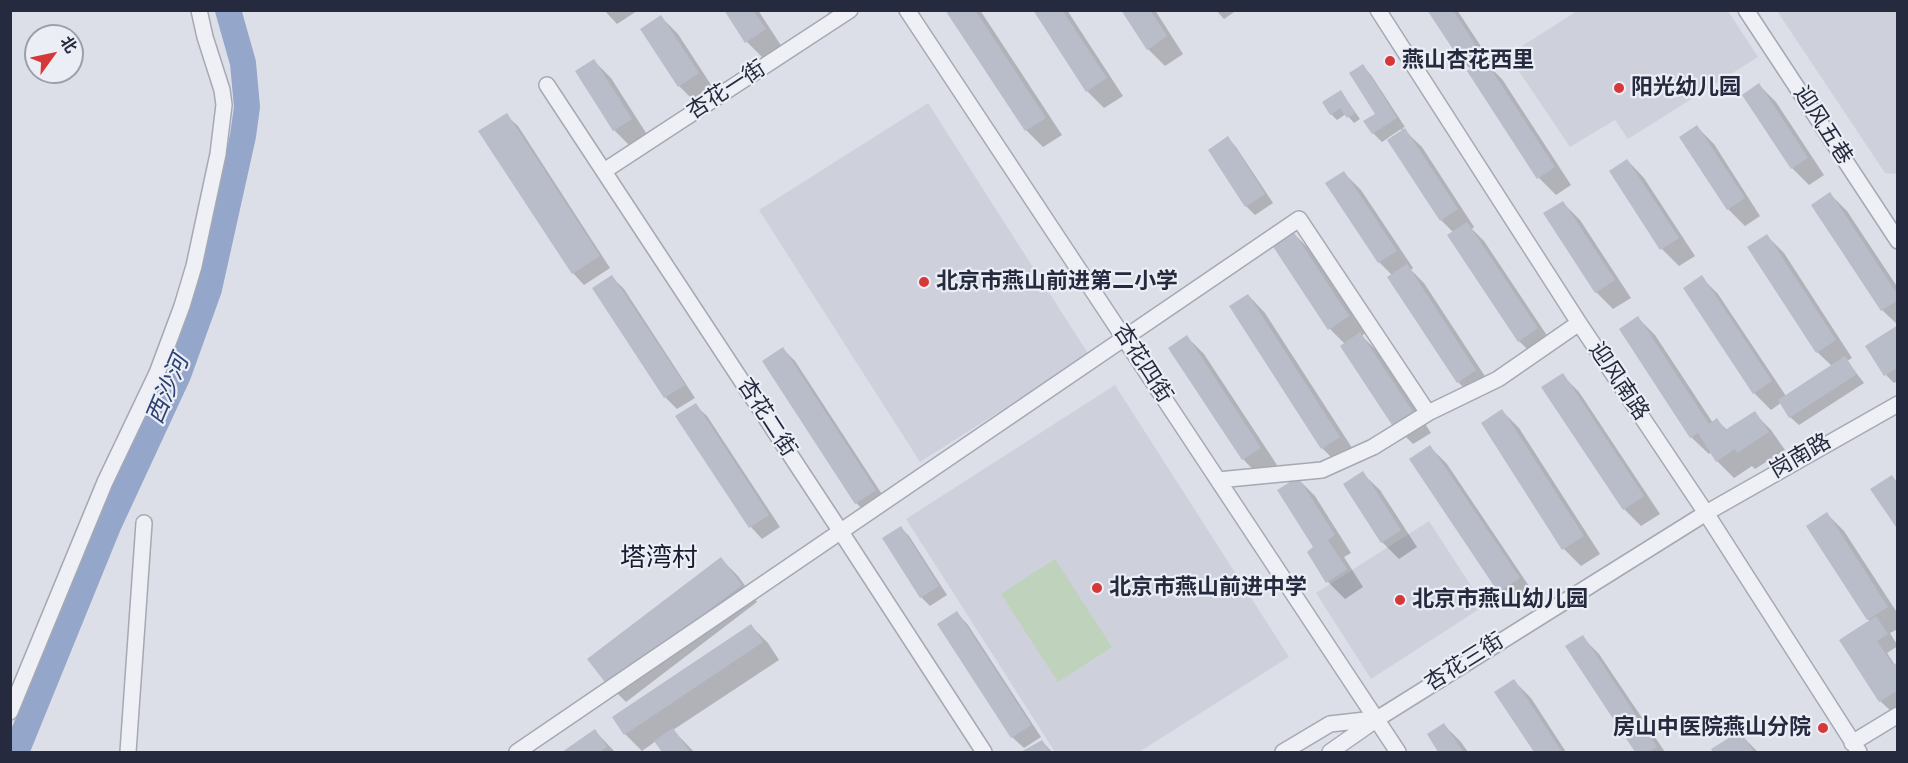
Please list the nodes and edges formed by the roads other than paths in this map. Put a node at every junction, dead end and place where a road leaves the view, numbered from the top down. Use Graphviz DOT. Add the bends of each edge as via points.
graph roads {
  1 [pos="199,10"];
  2 [pos="850,10"];
  3 [pos="907,10"];
  4 [pos="1378,10"];
  5 [pos="1746,10"];
  6 [pos="547,85"];
  7 [pos="604,171"];
  8 [pos="1898,241"];
  9 [pos="1579,323"];
  10 [pos="1125,338"];
  11 [pos="1898,404"];
  12 [pos="1428,412"];
  13 [pos="1218,480"];
  14 [pos="1706,513"];
  15 [pos="144,523"];
  16 [pos="841,531"];
  17 [pos="10,712"];
  18 [pos="1898,715"];
  19 [pos="1377,719"];
  20 [pos="1855,748"];
  21 [pos="128,753"];
  22 [pos="517,753"];
  23 [pos="984,753"];
  24 [pos="1283,753"];
  25 [pos="1330,753"];
  26 [pos="1398,753"];
  1 -- 17 [label="street" via="224,105 218,154 194,266 157,373 105,482"];
  2 -- 7 [label="street, 杏花一街"];
  3 -- 10 [label="street, 杏花四街"];
  4 -- 9 [label="street, 迎风南路"];
  5 -- 8 [label="street, 迎风五巷"];
  6 -- 7 [label="street, 杏花二街"];
  7 -- 16 [label="street, 杏花二街"];
  9 -- 12 [label="street" via="1498,379"];
  9 -- 14 [label="street, 迎风南路"];
  10 -- 12 [label="street" via="1299,219"];
  10 -- 13 [label="street, 杏花四街"];
  10 -- 16 [label="street"];
  11 -- 14 [label="street, 岗南路"];
  12 -- 13 [label="street" via="1373,447 1322,470"];
  13 -- 19 [label="street, 杏花四街"];
  14 -- 19 [label="street, 杏花三街"];
  14 -- 20 [label="street, 迎风南路"];
  15 -- 21 [label="street"];
  16 -- 22 [label="street"];
  16 -- 23 [label="street, 杏花二街"];
  18 -- 20 [label="street"];
  19 -- 24 [label="street, 杏花三街" via="1330,724"];
  19 -- 25 [label="street, 杏花三街"];
  19 -- 26 [label="street, 杏花四街"];
}
